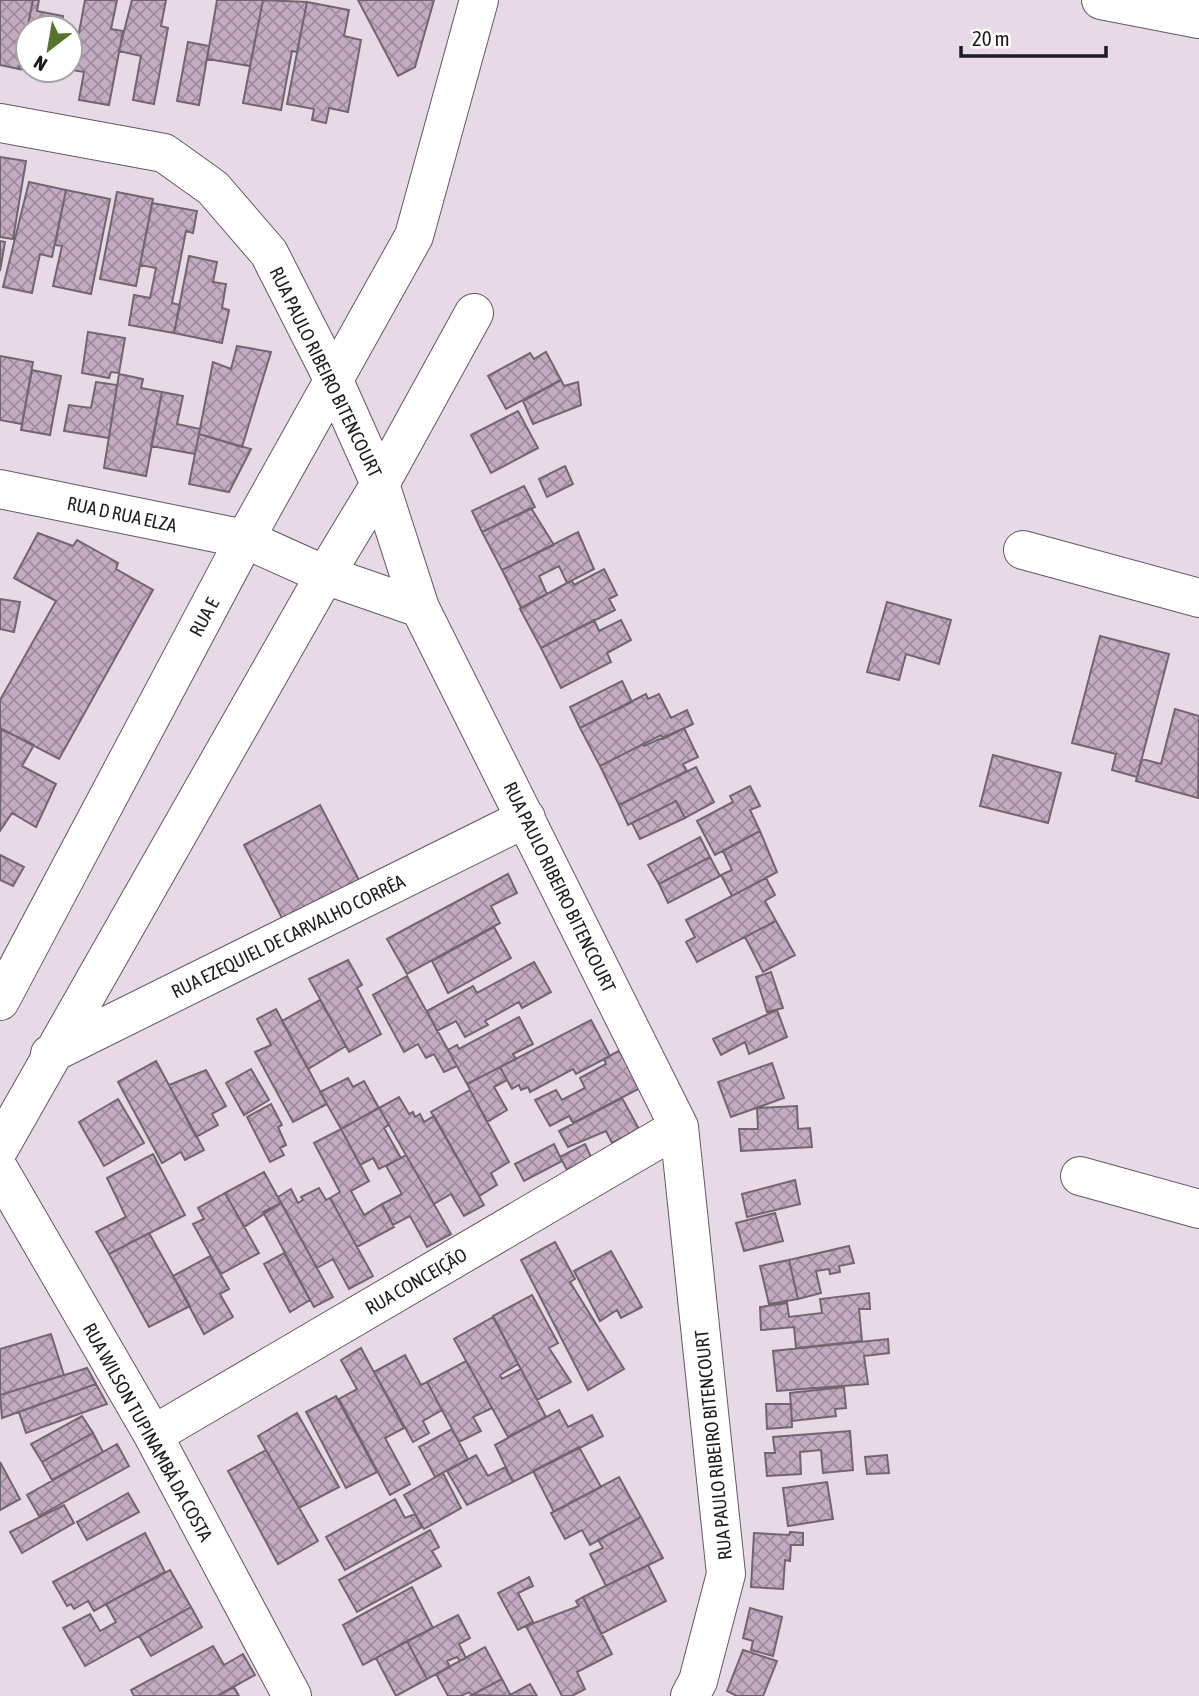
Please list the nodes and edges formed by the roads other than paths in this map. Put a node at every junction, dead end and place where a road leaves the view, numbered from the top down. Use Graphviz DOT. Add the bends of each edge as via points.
graph roads {
  1 [pos="479,0"];
  2 [pos="1101,0"];
  3 [pos="1199,19"];
  4 [pos="0,123"];
  5 [pos="474,313"];
  6 [pos="334,381"];
  7 [pos="380,484"];
  8 [pos="0,489"];
  9 [pos="245,539"];
  10 [pos="1023,550"];
  11 [pos="325,575"];
  12 [pos="1199,598"];
  13 [pos="420,608"];
  14 [pos="526,818"];
  15 [pos="0,1001"];
  16 [pos="50,1054"];
  17 [pos="679,1128"];
  18 [pos="0,1147"];
  19 [pos="0,1171"];
  20 [pos="1080,1176"];
  21 [pos="1199,1209"];
  22 [pos="153,1435"];
  23 [pos="292,1696"];
  24 [pos="690,1696"];
  1 -- 6 [label="street, RUA E" via="414,236"];
  2 -- 3 [label="street"];
  4 -- 6 [label="street, RUA PAULO RIBEIRO BITENCOURT" via="164,153 213,188 269,253"];
  5 -- 7 [label="street"];
  6 -- 7 [label="street, RUA PAULO RIBEIRO BITENCOURT"];
  6 -- 9 [label="street, RUA E"];
  7 -- 11 [label="street"];
  7 -- 13 [label="street, RUA PAULO RIBEIRO BITENCOURT"];
  8 -- 9 [label="street, RUA D RUA ELZA"];
  9 -- 11 [label="street, RUA D RUA ELZA"];
  9 -- 15 [label="street, RUA E"];
  10 -- 12 [label="street"];
  11 -- 13 [label="street, RUA D RUA ELZA"];
  11 -- 16 [label="street"];
  13 -- 14 [label="street, RUA PAULO RIBEIRO BITENCOURT"];
  14 -- 16 [label="street, RUA EZEQUIEL DE CARVALHO CORRÊA"];
  14 -- 17 [label="street, RUA PAULO RIBEIRO BITENCOURT"];
  16 -- 18 [label="street"];
  17 -- 22 [label="street, RUA CONCEIÇÃO"];
  17 -- 24 [label="street, RUA PAULO RIBEIRO BITENCOURT" via="726,1574"];
  19 -- 22 [label="street, RUA WILSON TUPINAMBÁ DA COSTA"];
  20 -- 21 [label="street"];
  22 -- 23 [label="street, RUA WILSON TUPINAMBÁ DA COSTA"];
}
